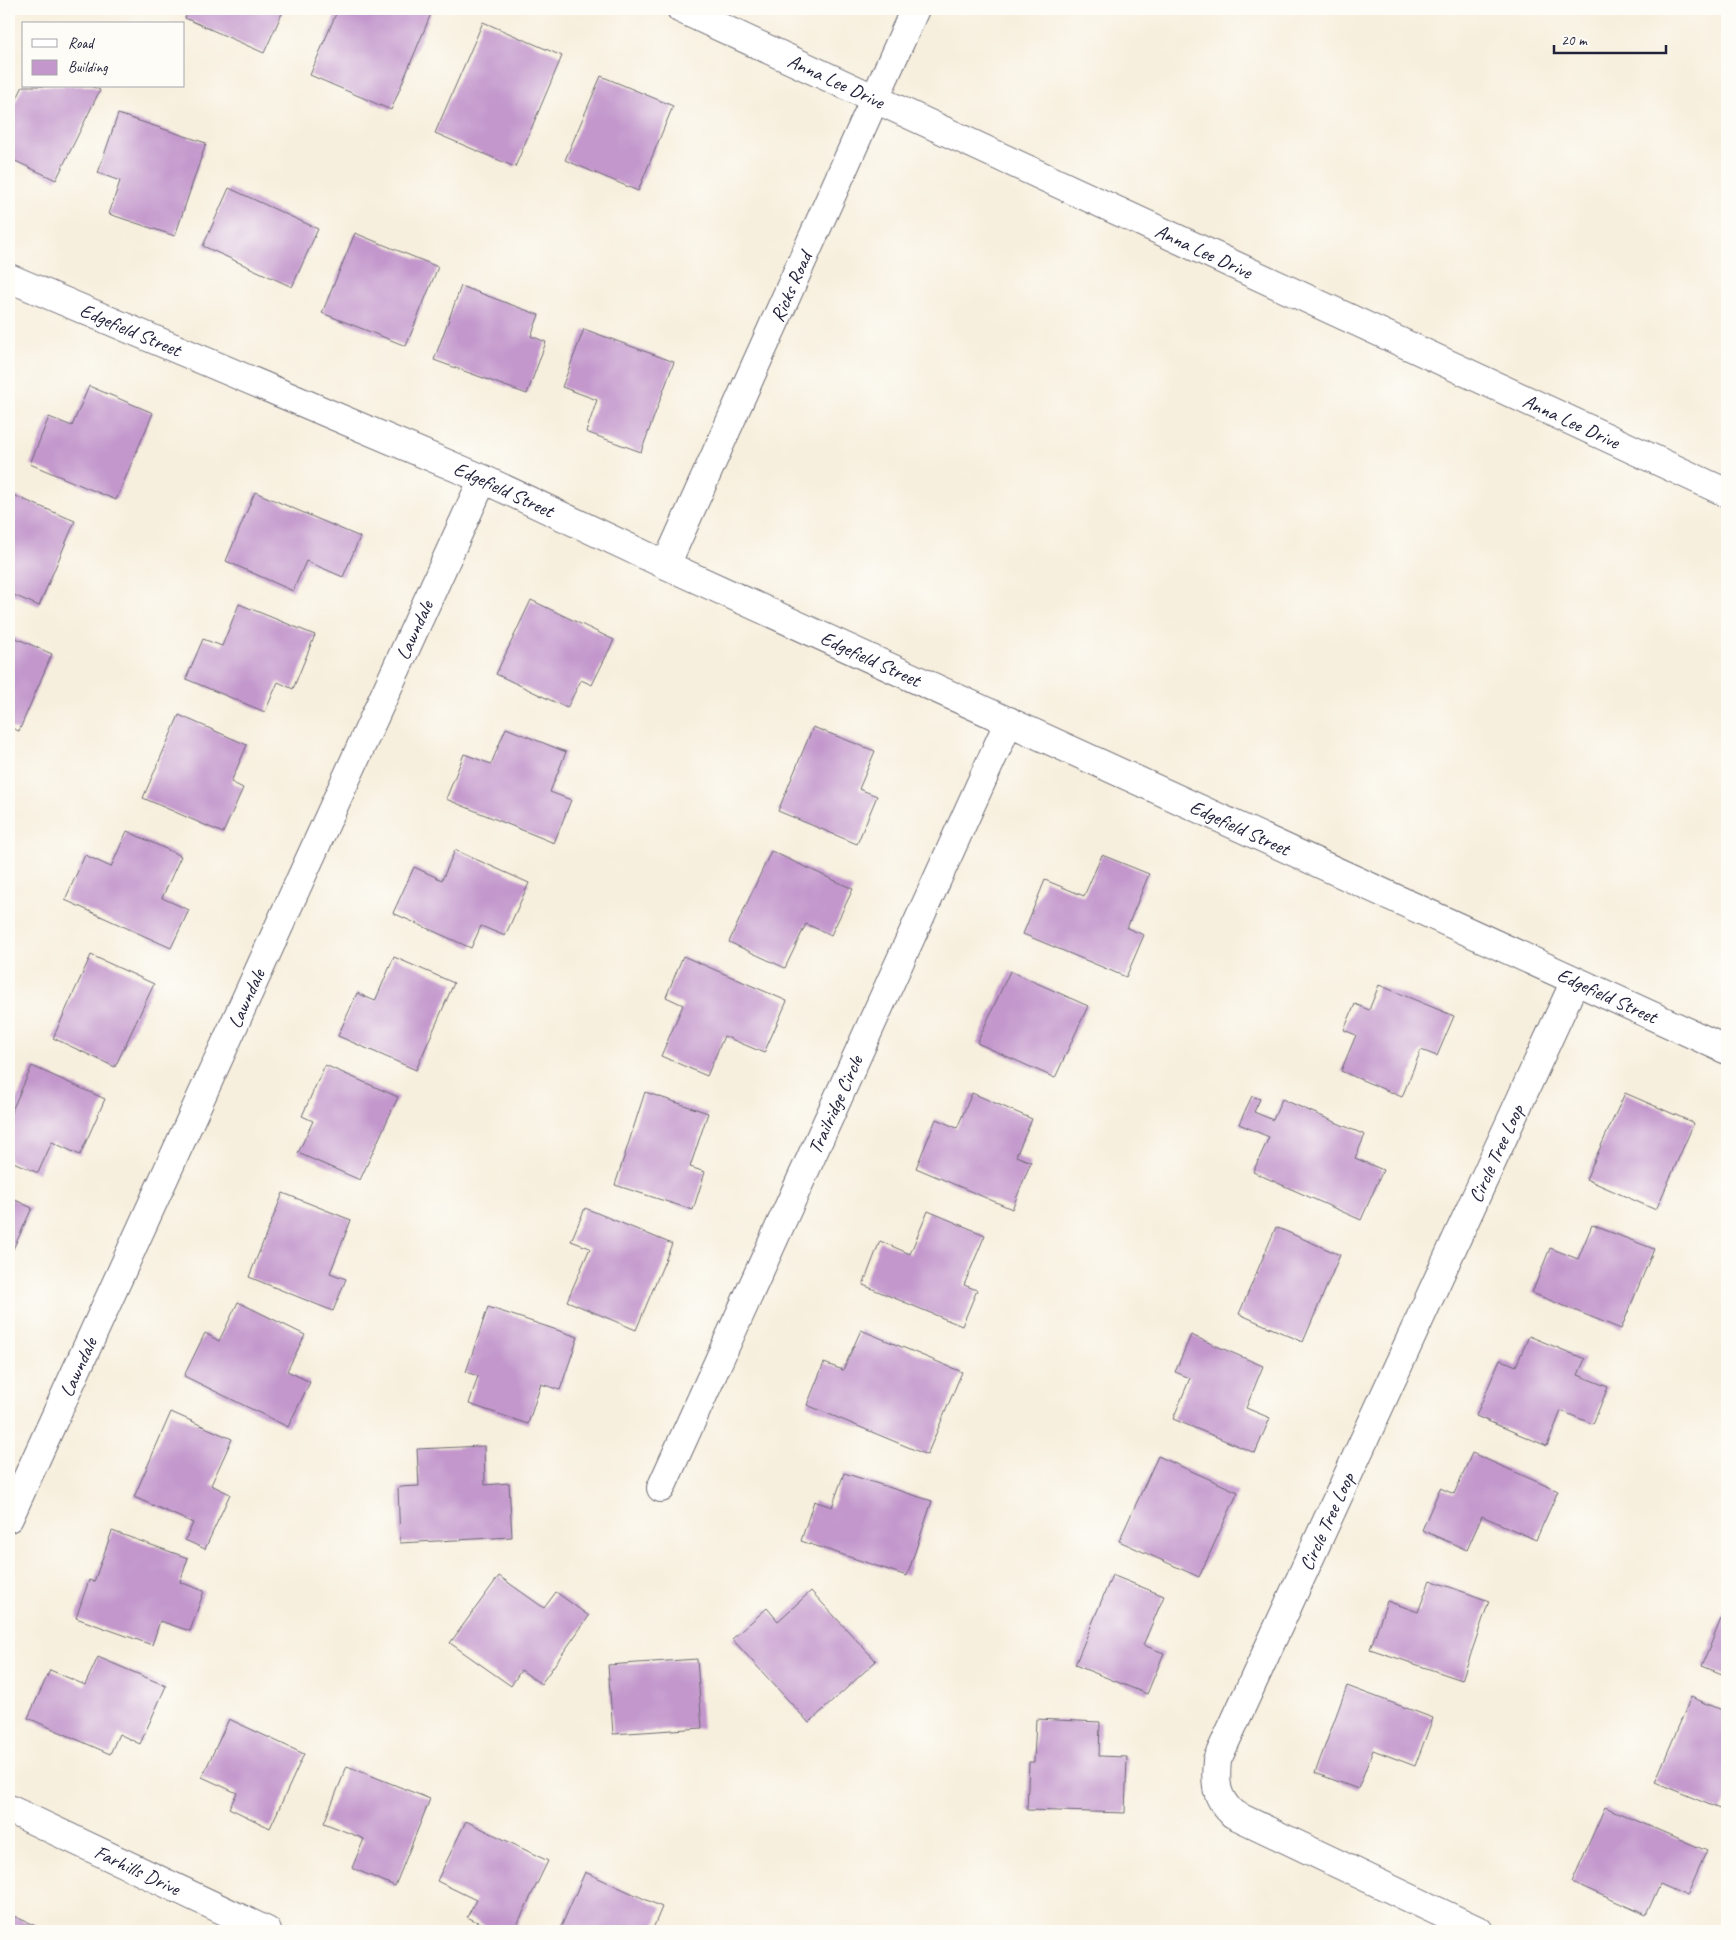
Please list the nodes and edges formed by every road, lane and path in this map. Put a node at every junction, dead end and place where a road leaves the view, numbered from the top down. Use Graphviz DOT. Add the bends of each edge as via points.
graph roads {
  1 [pos="681,9"];
  2 [pos="915,9"];
  3 [pos="874,98"];
  4 [pos="9,278"];
  5 [pos="482,479"];
  6 [pos="1727,493"];
  7 [pos="666,565"];
  8 [pos="1010,721"];
  9 [pos="1575,981"];
  10 [pos="1727,1050"];
  11 [pos="660,1488"];
  12 [pos="9,1518"];
  13 [pos="9,1809"];
  14 [pos="267,1931"];
  15 [pos="1479,1931"];
  1 -- 3 [label="street, Anna Lee Drive"];
  2 -- 3 [label="street, Ricks Road"];
  3 -- 6 [label="street, Anna Lee Drive"];
  3 -- 7 [label="street, Ricks Road"];
  4 -- 5 [label="street, Edgefield Street"];
  5 -- 7 [label="street, Edgefield Street"];
  5 -- 12 [label="street, Lawndale"];
  7 -- 8 [label="street, Edgefield Street"];
  8 -- 9 [label="street, Edgefield Street"];
  8 -- 11 [label="street, Trailridge Circle"];
  9 -- 10 [label="street, Edgefield Street"];
  9 -- 15 [label="street, Circle Tree Loop" via="1217,1760 1215,1783 1225,1806 1233,1814"];
  13 -- 14 [label="street, Farhills Drive"];
}
